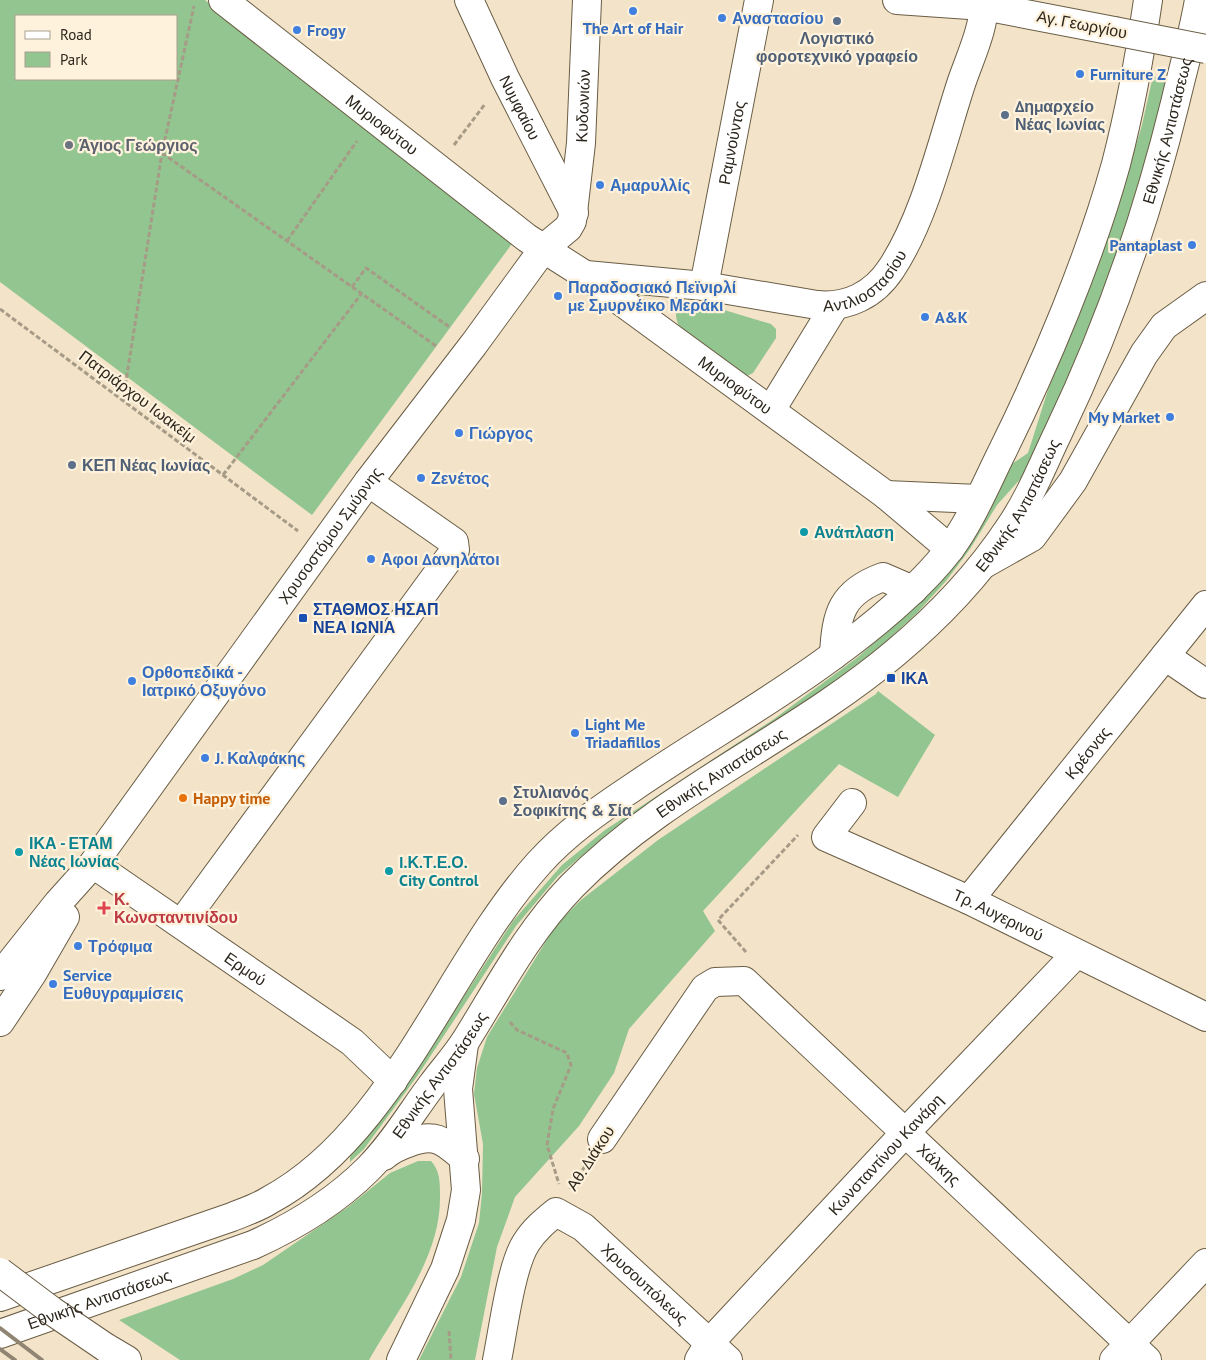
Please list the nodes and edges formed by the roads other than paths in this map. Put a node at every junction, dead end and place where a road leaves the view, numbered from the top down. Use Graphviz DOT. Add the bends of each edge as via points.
graph roads {
  1 [pos="223,0"];
  2 [pos="469,0"];
  3 [pos="587,0"];
  4 [pos="759,0"];
  5 [pos="897,0"];
  6 [pos="1148,0"];
  7 [pos="1199,0"];
  8 [pos="984,3"];
  9 [pos="1206,49"];
  10 [pos="574,213"];
  11 [pos="544,248"];
  12 [pos="585,275"];
  13 [pos="704,286"];
  14 [pos="1206,296"];
  15 [pos="834,307"];
  16 [pos="771,410"];
  17 [pos="368,482"];
  18 [pos="886,495"];
  19 [pos="978,499"];
  20 [pos="950,550"];
  21 [pos="984,564"];
  22 [pos="912,590"];
  23 [pos="1206,605"];
  24 [pos="834,655"];
  25 [pos="1165,656"];
  26 [pos="1206,684"];
  27 [pos="852,803"];
  28 [pos="93,864"];
  29 [pos="969,900"];
  30 [pos="181,924"];
  31 [pos="1076,954"];
  32 [pos="0,976"];
  33 [pos="735,981"];
  34 [pos="1204,1013"];
  35 [pos="0,1022"];
  36 [pos="464,1043"];
  37 [pos="392,1081"];
  38 [pos="905,1133"];
  39 [pos="602,1139"];
  40 [pos="465,1159"];
  41 [pos="369,1168"];
  42 [pos="1206,1263"];
  43 [pos="0,1272"];
  44 [pos="0,1297"];
  45 [pos="0,1334"];
  46 [pos="116,1353"];
  47 [pos="712,1354"];
  48 [pos="1130,1354"];
  49 [pos="401,1360"];
  50 [pos="497,1360"];
  1 -- 11 [label="street, Μυριοφύτου" via="436,168"];
  2 -- 10 [label="street, Νυμφαίου"];
  3 -- 10 [label="street, Κυδωνιών" via="581,143"];
  4 -- 13 [label="street, Ραμνούντος"];
  5 -- 8 [label="street, Αγ. Γεωργίου"];
  6 -- 19 [label="street, Εθνικής Αντιστάσεως" via="1136,82 1115,166 1088,249 1022,411"];
  7 -- 21 [label="street, Εθνικής Αντιστάσεως" via="1164,150 1133,251 1104,329 1036,479 1013,524"];
  8 -- 9 [label="street, Αγ. Γεωργίου, bridge"];
  8 -- 15 [label="street, Αντλιοστασίου" via="978,33 917,218 891,270 859,300"];
  10 -- 11 [label="street, Χρυσοστόμου Σμύρνης" via="568,228"];
  11 -- 12 [label="street, Αντλιοστασίου"];
  11 -- 17 [label="street, Χρυσοστόμου Σμύρνης"];
  12 -- 13 [label="street, Αντλιοστασίου"];
  12 -- 16 [label="street, Μυριοφύτου"];
  13 -- 15 [label="street, Αντλιοστασίου"];
  14 -- 21 [label="street" via="1164,326 1144,354 1073,481 1032,537"];
  15 -- 16 [label="street"];
  16 -- 18 [label="street, Μυριοφύτου"];
  17 -- 28 [label="street, Χρυσοστόμου Σμύρνης"];
  17 -- 30 [label="street" via="454,542 455,550"];
  18 -- 19 [label="street"];
  18 -- 20 [label="street, Μυριοφύτου"];
  19 -- 20 [label="street, Εθνικής Αντιστάσεως"];
  20 -- 22 [label="street, Εθνικής Αντιστάσεως"];
  21 -- 36 [label="street, Εθνικής Αντιστάσεως" via="937,614 860,680 819,710 648,819 607,853 533,930"];
  22 -- 24 [label="street, Εθνικής Αντιστάσεως"];
  22 -- 24 [label="street" via="883,577 854,592 841,612"];
  23 -- 25 [label="street, Κρέσνας"];
  24 -- 37 [label="street, Εθνικής Αντιστάσεως" via="640,782 556,844 521,883"];
  25 -- 26 [label="street"];
  25 -- 29 [label="street, Κρέσνας"];
  27 -- 29 [label="street, Τρ. Αυγερινού" via="826,837"];
  28 -- 30 [label="street, Ερμού"];
  28 -- 32 [label="street, Χρυσοστόμου Σμύρνης" via="58,902"];
  28 -- 35 [label="street, Χρυσοστόμου Σμύρνης" via="32,974"];
  29 -- 31 [label="street, Τρ. Αυγερινού"];
  30 -- 37 [label="street, Ερμού" via="352,1042"];
  31 -- 34 [label="street, Τρ. Αυγερινού"];
  31 -- 38 [label="street, Κωνσταντίνου Κανάρη"];
  33 -- 38 [label="street, Χάλκης"];
  33 -- 39 [label="street, Αθ. Διάκου" via="715,982 705,988"];
  36 -- 40 [label="street" via="458,1089"];
  36 -- 41 [label="street, Εθνικής Αντιστάσεως"];
  37 -- 44 [label="street, Εθνικής Αντιστάσεως" via="343,1143 268,1202"];
  38 -- 47 [label="street, Κωνσταντίνου Κανάρη"];
  38 -- 48 [label="street, Χάλκης"];
  40 -- 41 [label="street" via="440,1140 429,1136 392,1148"];
  40 -- 49 [label="street" via="466,1190 456,1237 445,1269"];
  41 -- 45 [label="street, Εθνικής Αντιστάσεως" via="335,1198 282,1232"];
  42 -- 48 [label="street"];
  43 -- 46 [label="street, bridge"];
  47 -- 50 [label="street, Χρυσουπόλεως" via="582,1227 556,1212 526,1243 518,1262"];
}
